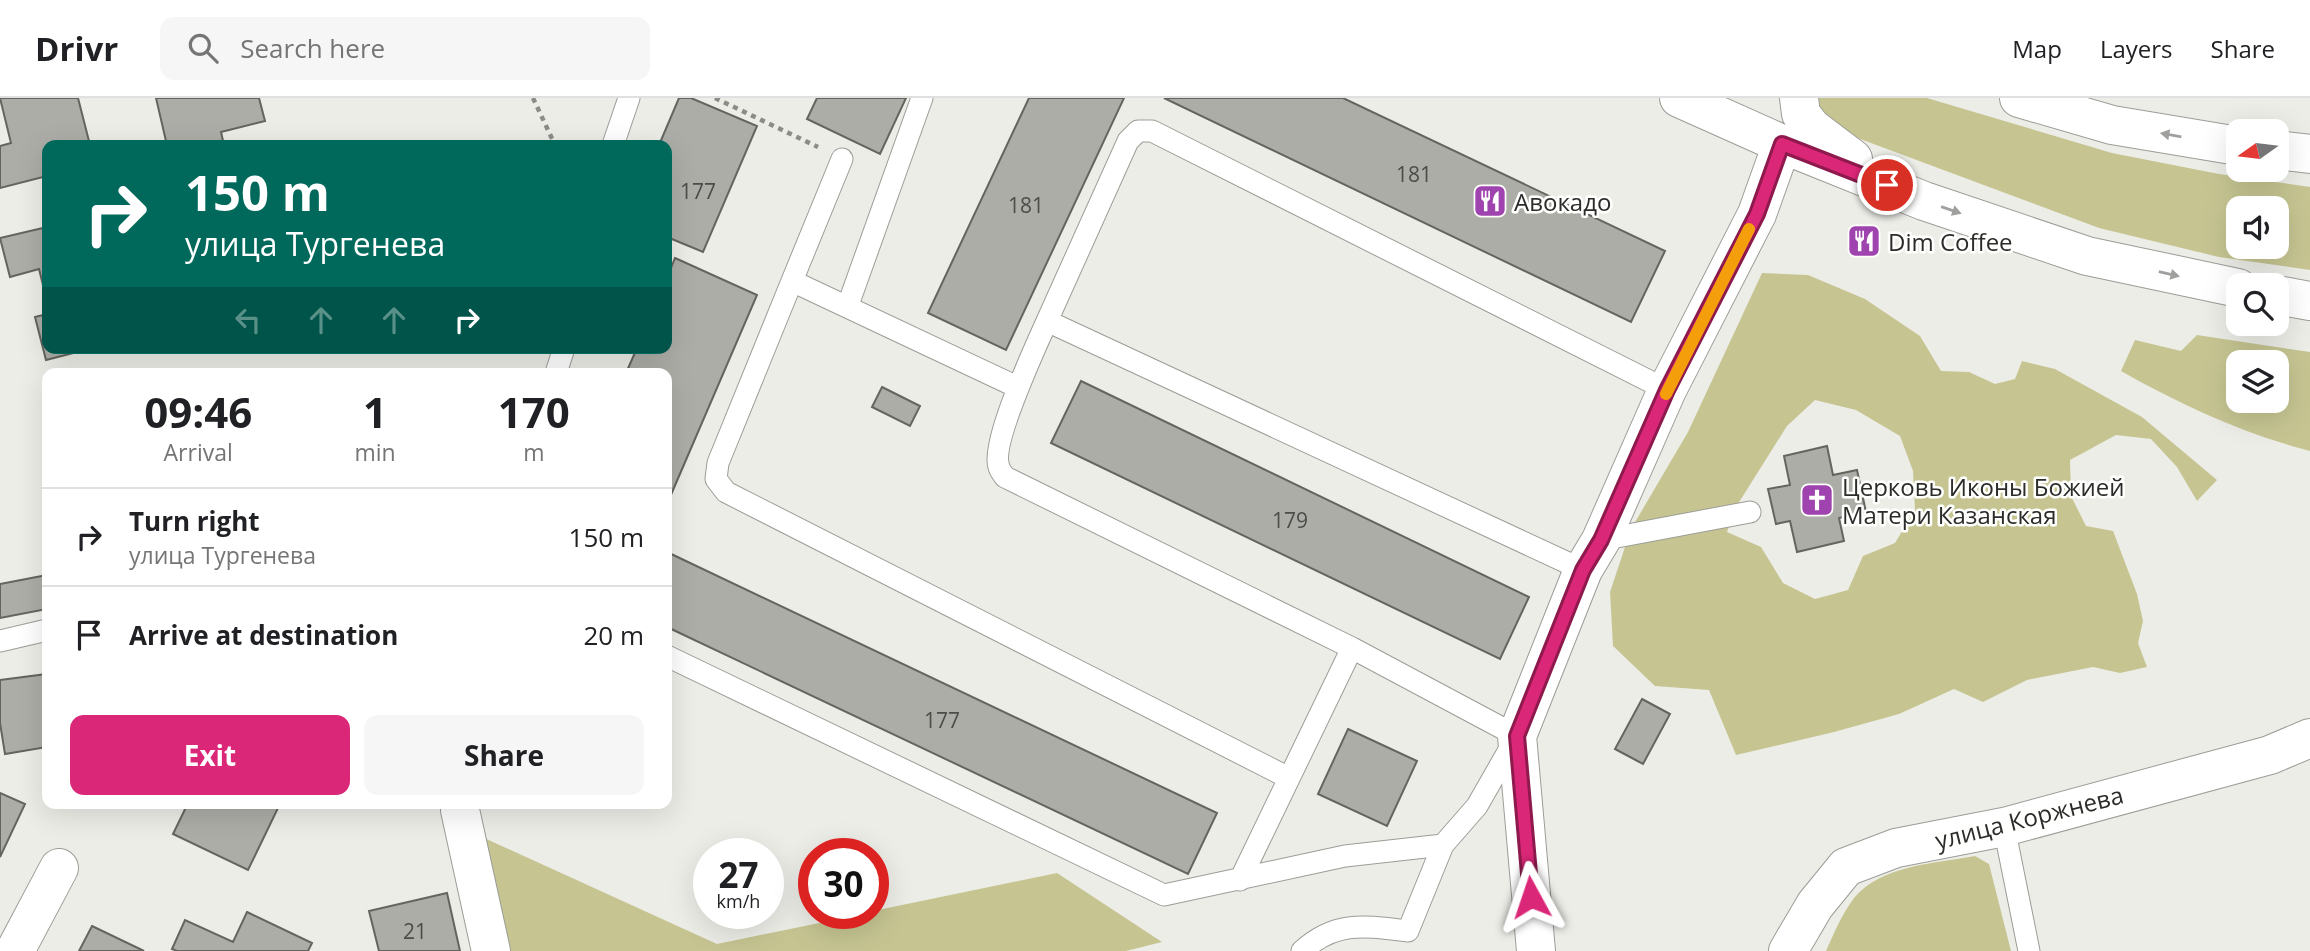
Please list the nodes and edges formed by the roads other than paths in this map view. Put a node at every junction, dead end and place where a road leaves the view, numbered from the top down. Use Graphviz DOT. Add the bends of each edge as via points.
graph roads {
  1 [pos="629,98"];
  2 [pos="922,98"];
  3 [pos="1679,98"];
  4 [pos="1795,98"];
  5 [pos="2019,98"];
  6 [pos="1716,115"];
  7 [pos="615,140"];
  8 [pos="1782,144"];
  9 [pos="2226,144"];
  10 [pos="2289,151"];
  11 [pos="2310,154"];
  12 [pos="842,159"];
  13 [pos="1887,185"];
  14 [pos="792,281"];
  15 [pos="2226,285"];
  16 [pos="2289,297"];
  17 [pos="2310,301"];
  18 [pos="848,306"];
  19 [pos="1047,321"];
  20 [pos="1017,387"];
  21 [pos="1667,390"];
  22 [pos="1750,512"];
  23 [pos="1592,555"];
  24 [pos="42,631"];
  25 [pos="0,641"];
  26 [pos="1352,648"];
  27 [pos="672,658"];
  28 [pos="1517,736"];
  29 [pos="2310,738"];
  30 [pos="1289,778"];
  31 [pos="460,810"];
  32 [pos="2004,827"];
  33 [pos="1443,845"];
  34 [pos="59,868"];
  35 [pos="1240,880"];
  36 [pos="15,951"];
  37 [pos="491,951"];
  38 [pos="1302,951"];
  39 [pos="1536,951"];
  40 [pos="1788,951"];
  41 [pos="2029,951"];
  1 -- 7 [label="lane"];
  2 -- 18 [label="lane"];
  3 -- 6 [label="street"];
  4 -- 6 [label="street" via="1767,116"];
  4 -- 8 [label="street"];
  4 -- 13 [label="street" via="1812,128"];
  9 -- 5 [label="street, one-way" via="2112,125"];
  6 -- 8 [label="street"];
  8 -- 13 [label="street"];
  8 -- 21 [label="street" via="1757,214"];
  10 -- 11 [label="street"];
  12 -- 14 [label="lane"];
  13 -- 15 [label="street, one-way" via="2087,256"];
  14 -- 18 [label="lane"];
  14 -- 30 [label="lane" via="718,463 716,479 726,492"];
  16 -- 17 [label="street"];
  18 -- 20 [label="lane"];
  19 -- 20 [label="lane"];
  19 -- 21 [label="lane" via="1128,141 1138,131 1152,131"];
  19 -- 23 [label="lane"];
  20 -- 26 [label="lane" via="998,453 998,467 1005,477"];
  21 -- 23 [label="street"];
  22 -- 23 [label="lane"];
  23 -- 28 [label="street"];
  24 -- 25 [label="lane"];
  26 -- 28 [label="lane"];
  26 -- 30 [label="lane"];
  27 -- 35 [label="lane" via="1164,895"];
  28 -- 33 [label="lane" via="1477,806"];
  28 -- 39 [label="street"];
  29 -- 32 [label="street, улица Коржнева" via="2270,755"];
  30 -- 35 [label="lane"];
  31 -- 37 [label="street"];
  32 -- 40 [label="street, улица Коржнева" via="1896,848 1846,867 1815,905"];
  32 -- 41 [label="lane"];
  33 -- 35 [label="lane" via="1345,856"];
  33 -- 38 [label="lane" via="1408,931 1343,928 1318,937"];
  34 -- 36 [label="street"];
}
